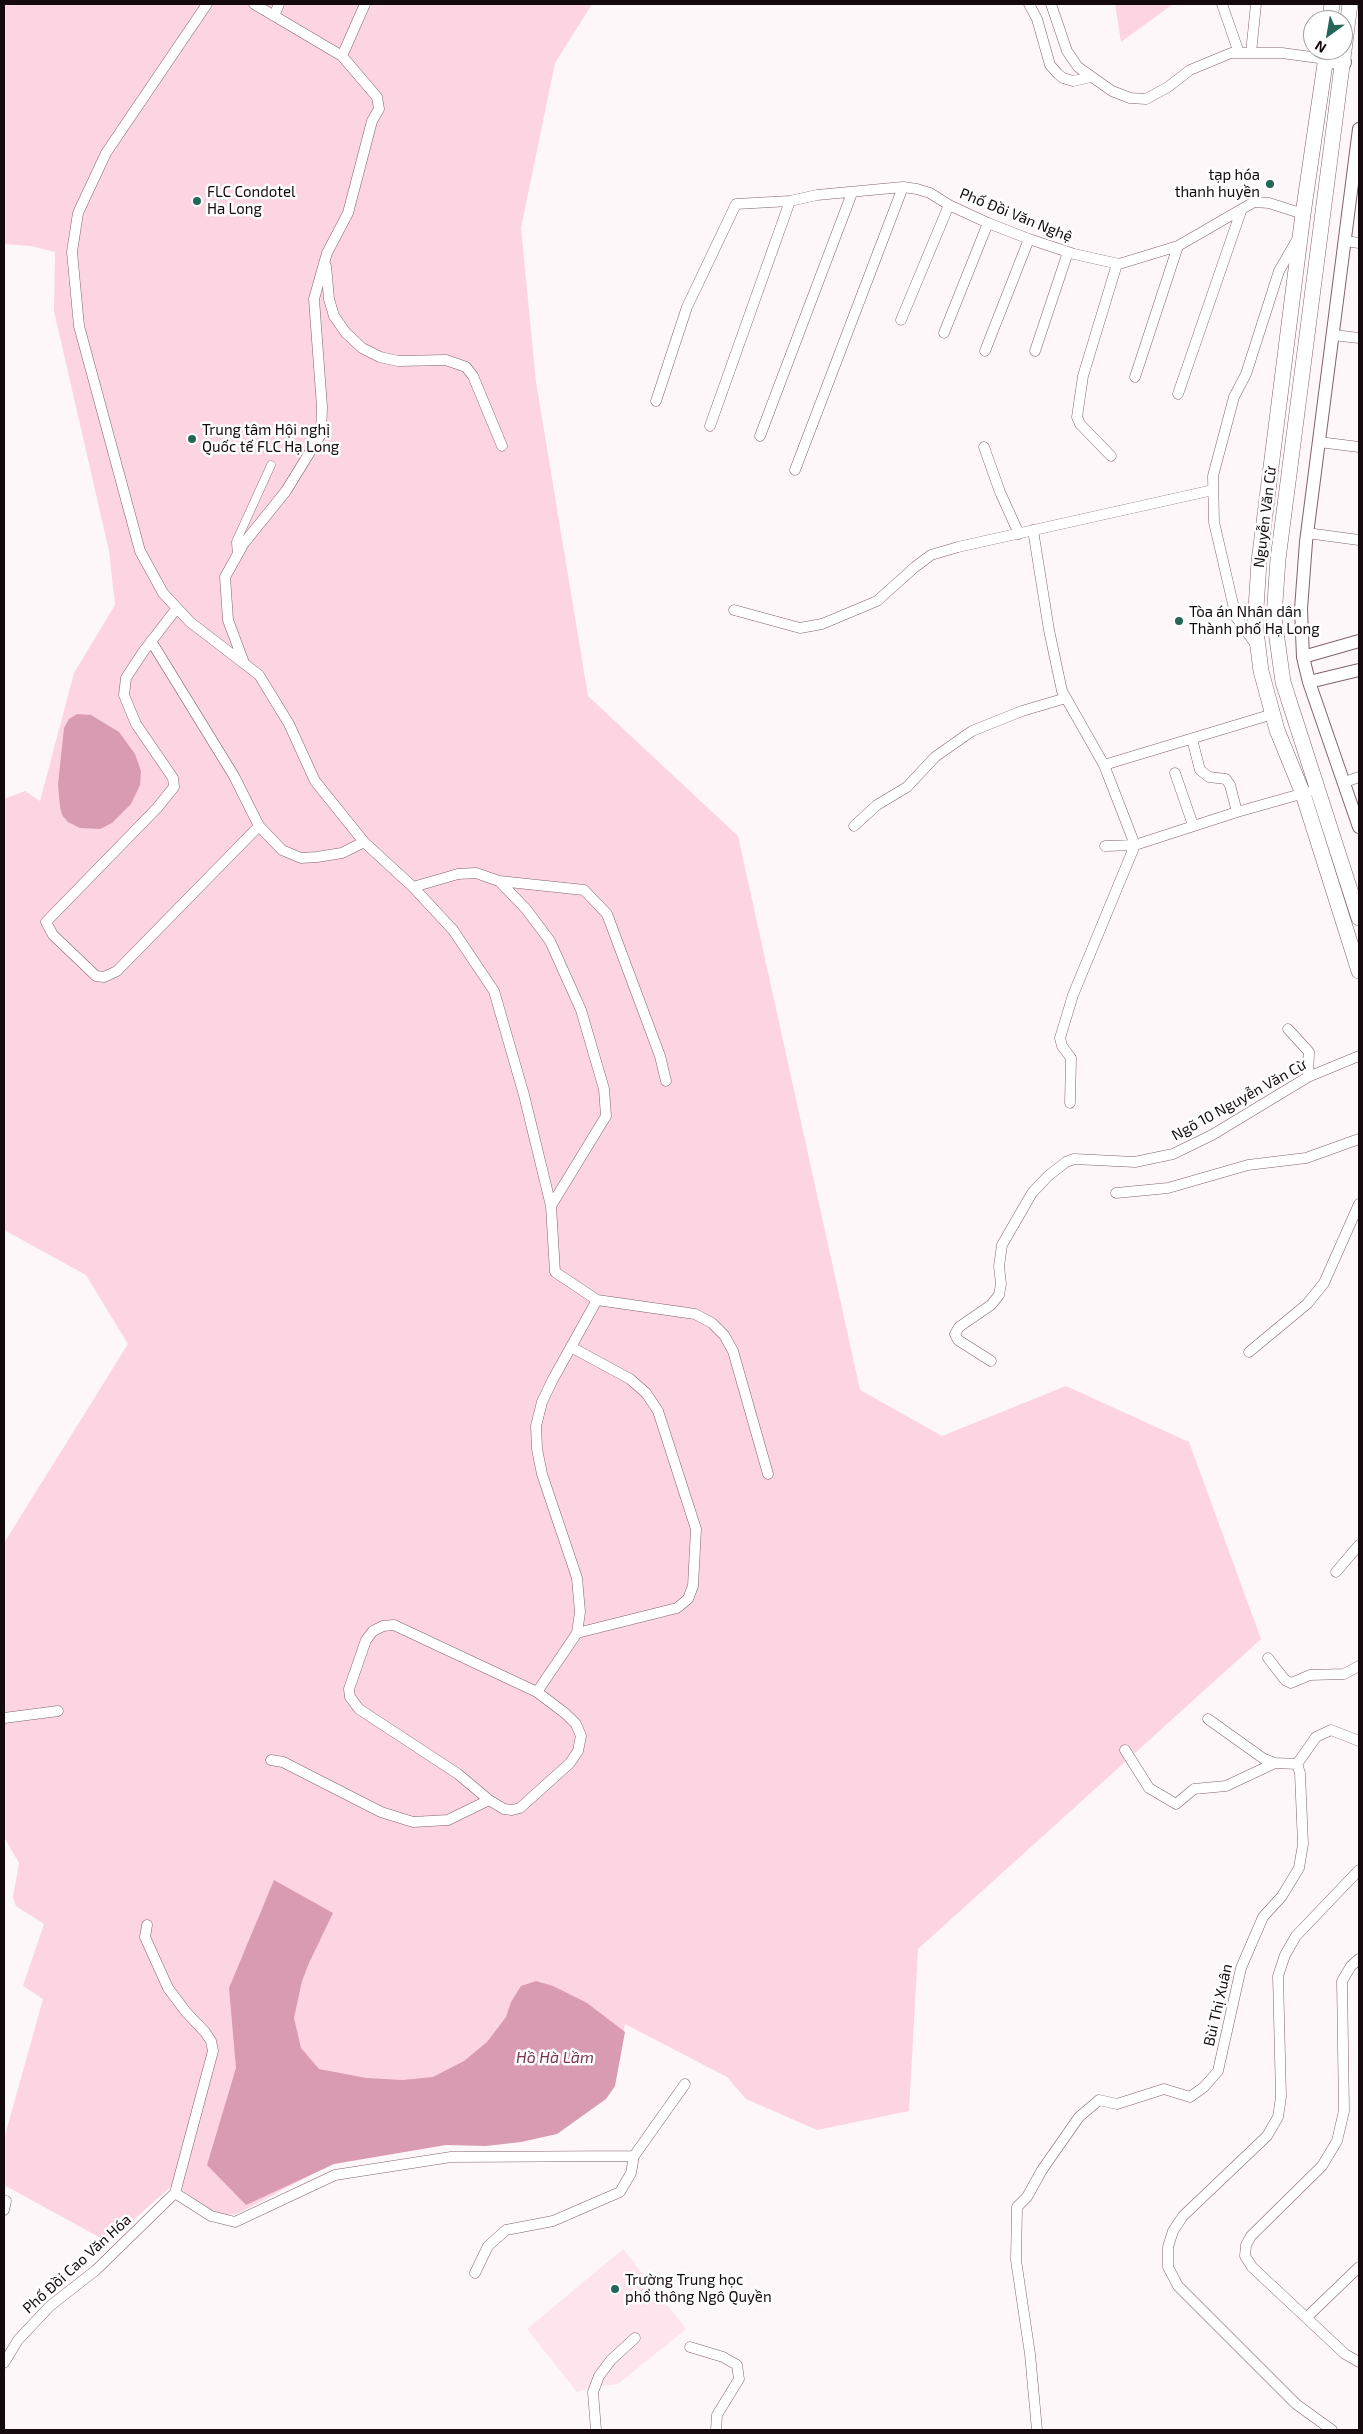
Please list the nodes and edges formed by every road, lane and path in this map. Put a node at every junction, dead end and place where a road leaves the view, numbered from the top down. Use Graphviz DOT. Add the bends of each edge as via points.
graph roads {
  1 [pos="207,4"];
  2 [pos="254,4"];
  3 [pos="280,4"];
  4 [pos="366,4"];
  5 [pos="1029,4"];
  6 [pos="1051,4"];
  7 [pos="1222,4"];
  8 [pos="1256,4"];
  9 [pos="1350,4"];
  10 [pos="274,16"];
  11 [pos="1239,53"];
  12 [pos="1251,53"];
  13 [pos="1303,53"];
  14 [pos="342,56"];
  15 [pos="1325,60"];
  16 [pos="1339,60"];
  17 [pos="1343,62"];
  18 [pos="1091,77"];
  19 [pos="1359,129"];
  20 [pos="1358,152"];
  21 [pos="903,187"];
  22 [pos="852,193"];
  23 [pos="790,201"];
  24 [pos="949,205"];
  25 [pos="1241,211"];
  26 [pos="1303,214"];
  27 [pos="988,223"];
  28 [pos="1301,233"];
  29 [pos="1030,239"];
  30 [pos="1345,241"];
  31 [pos="1359,243"];
  32 [pos="1178,246"];
  33 [pos="1068,252"];
  34 [pos="326,253"];
  35 [pos="1117,264"];
  36 [pos="901,320"];
  37 [pos="944,333"];
  38 [pos="1332,335"];
  39 [pos="1359,338"];
  40 [pos="986,351"];
  41 [pos="1035,351"];
  42 [pos="1135,377"];
  43 [pos="1178,394"];
  44 [pos="656,401"];
  45 [pos="710,426"];
  46 [pos="760,436"];
  47 [pos="1319,442"];
  48 [pos="502,446"];
  49 [pos="984,447"];
  50 [pos="1359,447"];
  51 [pos="1111,456"];
  52 [pos="272,466"];
  53 [pos="795,470"];
  54 [pos="1213,490"];
  55 [pos="1033,530"];
  56 [pos="1307,533"];
  57 [pos="1019,534"];
  58 [pos="1359,540"];
  59 [pos="237,556"];
  60 [pos="177,608"];
  61 [pos="734,610"];
  62 [pos="151,641"];
  63 [pos="1359,641"];
  64 [pos="1258,646"];
  65 [pos="1304,657"];
  66 [pos="244,664"];
  67 [pos="1359,670"];
  68 [pos="1309,682"];
  69 [pos="1066,698"];
  70 [pos="1273,714"];
  71 [pos="1192,739"];
  72 [pos="1104,765"];
  73 [pos="1175,773"];
  74 [pos="1359,777"];
  75 [pos="1345,782"];
  76 [pos="1319,789"];
  77 [pos="1303,794"];
  78 [pos="1237,812"];
  79 [pos="1193,825"];
  80 [pos="259,826"];
  81 [pos="854,826"];
  82 [pos="1359,826"];
  83 [pos="364,842"];
  84 [pos="1135,845"];
  85 [pos="1105,846"];
  86 [pos="499,881"];
  87 [pos="413,887"];
  88 [pos="1359,918"];
  89 [pos="1359,970"];
  90 [pos="1288,1029"];
  91 [pos="1359,1056"];
  92 [pos="1308,1077"];
  93 [pos="666,1081"];
  94 [pos="1070,1103"];
  95 [pos="1359,1140"];
  96 [pos="1116,1193"];
  97 [pos="1359,1204"];
  98 [pos="551,1206"];
  99 [pos="597,1300"];
  100 [pos="571,1347"];
  101 [pos="1249,1352"];
  102 [pos="991,1361"];
  103 [pos="768,1474"];
  104 [pos="1359,1546"];
  105 [pos="1336,1572"];
  106 [pos="577,1633"];
  107 [pos="1268,1658"];
  108 [pos="1359,1666"];
  109 [pos="537,1692"];
  110 [pos="58,1711"];
  111 [pos="4,1718"];
  112 [pos="1208,1719"];
  113 [pos="1359,1742"];
  114 [pos="1125,1750"];
  115 [pos="271,1760"];
  116 [pos="1275,1763"];
  117 [pos="1297,1764"];
  118 [pos="490,1800"];
  119 [pos="1359,1870"];
  120 [pos="147,1926"];
  121 [pos="1359,1959"];
  122 [pos="685,2084"];
  123 [pos="634,2156"];
  124 [pos="176,2193"];
  125 [pos="1359,2267"];
  126 [pos="475,2273"];
  127 [pos="1306,2318"];
  128 [pos="635,2338"];
  129 [pos="690,2347"];
  130 [pos="1359,2362"];
  131 [pos="4,2363"];
  132 [pos="596,2430"];
  133 [pos="716,2430"];
  134 [pos="1037,2430"];
  135 [pos="1332,2430"];
  1 -- 60 [label="street" via="106,152 78,213 72,252 79,326 140,550 163,593"];
  2 -- 10 [label="street"];
  3 -- 10 [label="street"];
  4 -- 14 [label="street"];
  5 -- 18 [label="street" via="1037,19 1050,65 1063,78 1073,81"];
  6 -- 18 [label="street" via="1067,51 1078,67"];
  7 -- 11 [label="street"];
  8 -- 12 [label="street"];
  9 -- 17 [label="main road, Nguyễn Văn Cừ"];
  10 -- 14 [label="street"];
  11 -- 12 [label="street"];
  11 -- 18 [label="street" via="1231,53 1190,70 1146,99 1130,98 1112,91"];
  12 -- 13 [label="street"];
  14 -- 34 [label="street" via="377,97 379,109 372,121 348,213"];
  15 -- 26 [label="main road, Nguyễn Văn Cừ"];
  16 -- 17 [label="highway"];
  17 -- 76 [label="main road, Nguyễn Văn Cừ" via="1278,559 1274,616 1283,682"];
  19 -- 20 [label="street"];
  20 -- 30 [label="street"];
  21 -- 22 [label="street, Phố Đồi Văn Nghệ"];
  21 -- 24 [label="street, Phố Đồi Văn Nghệ" via="930,193"];
  21 -- 53 [label="street"];
  22 -- 23 [label="street, Phố Đồi Văn Nghệ" via="816,195"];
  22 -- 46 [label="street"];
  23 -- 44 [label="street, Phố Đồi Văn Nghệ" via="736,204 687,307"];
  23 -- 45 [label="street"];
  24 -- 27 [label="street, Phố Đồi Văn Nghệ"];
  24 -- 36 [label="street"];
  25 -- 26 [label="street" via="1254,202 1269,203"];
  25 -- 32 [label="street"];
  25 -- 43 [label="street"];
  26 -- 28 [label="main road, Nguyễn Văn Cừ"];
  27 -- 29 [label="street, Phố Đồi Văn Nghệ"];
  27 -- 37 [label="street"];
  28 -- 54 [label="street" via="1279,271 1246,374 1234,397 1213,476"];
  28 -- 64 [label="main road, Nguyễn Văn Cừ" via="1259,562 1255,623"];
  29 -- 33 [label="street, Phố Đồi Văn Nghệ"];
  29 -- 40 [label="street"];
  30 -- 31 [label="street"];
  30 -- 38 [label="street"];
  32 -- 35 [label="street"];
  32 -- 42 [label="street"];
  33 -- 35 [label="street, Phố Đồi Văn Nghệ"];
  33 -- 41 [label="street"];
  34 -- 48 [label="street" via="328,299 334,316 346,333 362,348 380,357 398,361 446,360 466,367 473,376"];
  34 -- 59 [label="street" via="314,299 321,434 286,492"];
  35 -- 51 [label="street" via="1083,376 1077,420"];
  38 -- 39 [label="street"];
  38 -- 47 [label="street"];
  47 -- 50 [label="street"];
  47 -- 56 [label="street"];
  49 -- 57 [label="street"];
  52 -- 59 [label="street" via="236,542"];
  54 -- 55 [label="street"];
  54 -- 64 [label="street" via="1214,522 1236,617"];
  55 -- 57 [label="street"];
  55 -- 69 [label="street" via="1049,630"];
  56 -- 58 [label="street"];
  56 -- 65 [label="street" via="1301,609"];
  57 -- 61 [label="street" via="931,556 915,566 878,601 822,624 800,628"];
  59 -- 66 [label="street" via="225,577 228,620"];
  60 -- 62 [label="street"];
  60 -- 66 [label="street"];
  62 -- 80 [label="street" via="234,776"];
  62 -- 80 [label="street" via="126,678 124,695 136,724 174,778 174,787 46,922 53,935 96,976 104,977 117,971"];
  63 -- 65 [label="street"];
  64 -- 70 [label="main road, Nguyễn Văn Cừ"];
  65 -- 68 [label="street"];
  66 -- 83 [label="street" via="259,675 289,724 315,781"];
  67 -- 68 [label="street"];
  68 -- 75 [label="street"];
  69 -- 72 [label="street"];
  69 -- 81 [label="street" via="972,731 935,757 907,787 877,805"];
  70 -- 71 [label="street"];
  70 -- 77 [label="main road, Nguyễn Văn Cừ"];
  71 -- 72 [label="street"];
  71 -- 78 [label="street" via="1200,770 1209,776 1226,779"];
  72 -- 84 [label="street"];
  73 -- 79 [label="street"];
  74 -- 75 [label="street"];
  75 -- 82 [label="street"];
  76 -- 77 [label="street"];
  76 -- 88 [label="main road, Nguyễn Văn Cừ"];
  77 -- 78 [label="street"];
  77 -- 89 [label="main road, Nguyễn Văn Cừ"];
  78 -- 79 [label="street"];
  79 -- 84 [label="street"];
  80 -- 83 [label="street" via="282,850 301,858 342,853"];
  83 -- 87 [label="street"];
  84 -- 85 [label="street"];
  84 -- 94 [label="street" via="1073,995 1060,1038 1071,1058"];
  86 -- 87 [label="street" via="476,873 458,874"];
  86 -- 93 [label="street" via="584,890 607,914 660,1056"];
  86 -- 98 [label="street" via="550,941 581,1010 604,1089 606,1116"];
  87 -- 98 [label="street" via="453,930 494,990"];
  90 -- 92 [label="street" via="1309,1052"];
  91 -- 92 [label="street, Ngõ 10 Nguyễn Văn Cừ"];
  92 -- 102 [label="street, Ngõ 10 Nguyễn Văn Cừ" via="1212,1135 1173,1154 1135,1162 1074,1159 1040,1184 1002,1245 999,1295 991,1305 959,1327 955,1334 958,1340"];
  95 -- 96 [label="street" via="1306,1158 1248,1165 1168,1188"];
  97 -- 101 [label="street" via="1324,1283 1307,1304"];
  98 -- 99 [label="street" via="555,1272"];
  99 -- 100 [label="street"];
  99 -- 103 [label="street" via="695,1314 724,1335 733,1351"];
  100 -- 106 [label="street" via="542,1402 536,1426 542,1474 578,1587 580,1612"];
  100 -- 106 [label="street" via="630,1379 646,1393 658,1411 696,1529 693,1586 688,1599 677,1608"];
  104 -- 105 [label="street"];
  106 -- 109 [label="street"];
  107 -- 108 [label="street" via="1291,1683 1310,1675 1344,1674"];
  109 -- 118 [label="street" via="576,1724 581,1736 578,1750 570,1763 520,1808 504,1809"];
  109 -- 118 [label="street" via="394,1626 383,1626 373,1631 366,1640 349,1689 354,1704 458,1774"];
  110 -- 111 [label="street"];
  112 -- 116 [label="street" via="1252,1752"];
  113 -- 117 [label="street" via="1331,1730 1316,1737"];
  114 -- 116 [label="street" via="1149,1788 1176,1804 1194,1789 1226,1786"];
  115 -- 118 [label="street" via="283,1762 381,1812 413,1822 448,1820"];
  116 -- 117 [label="street"];
  117 -- 134 [label="street, Bùi Thị Xuân" via="1303,1844 1299,1868 1282,1896 1263,1917 1240,1968 1218,2071 1190,2097 1164,2089 1116,2104 1100,2100 1079,2117 1045,2164 1027,2197 1017,2207 1016,2260"];
  119 -- 135 [label="street" via="1296,1936 1278,1976 1281,2097 1278,2117 1267,2136 1183,2216 1168,2247 1168,2267 1178,2286 1296,2404"];
  120 -- 124 [label="street" via="146,1937 168,1988 212,2041 213,2051"];
  121 -- 127 [label="street" via="1342,1981 1344,2111 1337,2141 1322,2166 1251,2236 1246,2245 1245,2256 1252,2267"];
  122 -- 123 [label="street"];
  123 -- 124 [label="street" via="451,2157 335,2175 235,2222 211,2216"];
  123 -- 126 [label="street" via="631,2173 620,2192 552,2221 506,2230 488,2246"];
  124 -- 131 [label="street, Phố Đồi Cao Văn Hóa" via="96,2270 50,2306 18,2340"];
  125 -- 127 [label="street"];
  127 -- 130 [label="street" via="1345,2354"];
  128 -- 132 [label="street" via="599,2376 593,2392"];
  129 -- 133 [label="street" via="723,2356 737,2365 739,2379 717,2415"];
}
